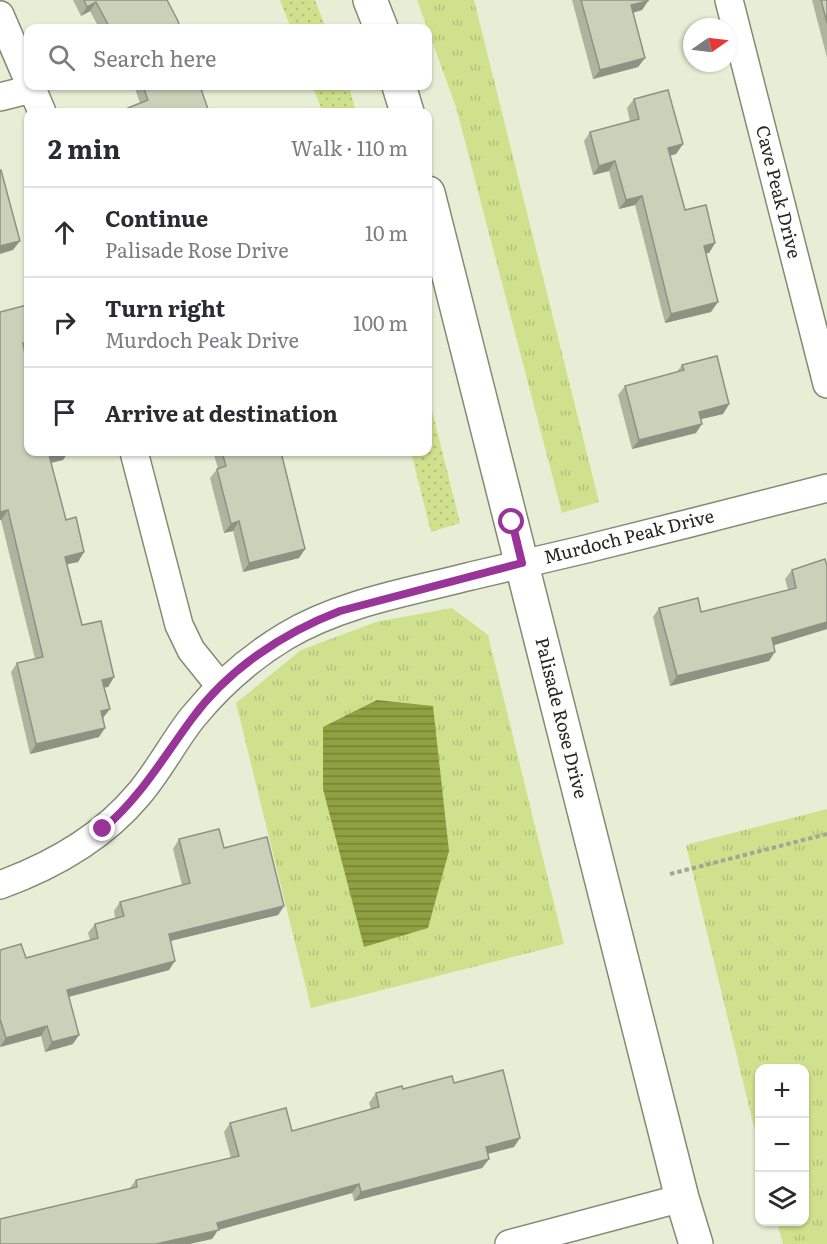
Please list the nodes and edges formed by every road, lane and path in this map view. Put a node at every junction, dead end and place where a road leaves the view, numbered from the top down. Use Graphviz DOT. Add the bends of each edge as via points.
graph roads {
  1 [pos="370,0"];
  2 [pos="729,0"];
  3 [pos="0,15"];
  4 [pos="379,24"];
  5 [pos="24,71"];
  6 [pos="400,90"];
  7 [pos="33,92"];
  8 [pos="0,98"];
  9 [pos="406,108"];
  10 [pos="432,209"];
  11 [pos="827,384"];
  12 [pos="135,456"];
  13 [pos="827,488"];
  14 [pos="522,563"];
  15 [pos="220,686"];
  16 [pos="827,834"];
  17 [pos="670,874"];
  18 [pos="0,885"];
  19 [pos="682,1198"];
  20 [pos="508,1244"];
  21 [pos="696,1244"];
  1 -- 4 [label="street"];
  2 -- 11 [label="street, Cave Peak Drive"];
  3 -- 5 [label="street"];
  6 -- 9 [label="street"];
  7 -- 8 [label="street"];
  10 -- 14 [label="street, Palisade Rose Drive"];
  12 -- 15 [label="street" via="179,625 191,650"];
  13 -- 14 [label="street, Murdoch Peak Drive"];
  14 -- 15 [label="street, Murdoch Peak Drive" via="316,620 262,651"];
  14 -- 19 [label="street, Palisade Rose Drive"];
  15 -- 18 [label="street, Murdoch Peak Drive" via="138,795 115,819 62,857"];
  16 -- 17 [label="path"];
  19 -- 20 [label="street"];
  19 -- 21 [label="street, Palisade Rose Drive"];
}
